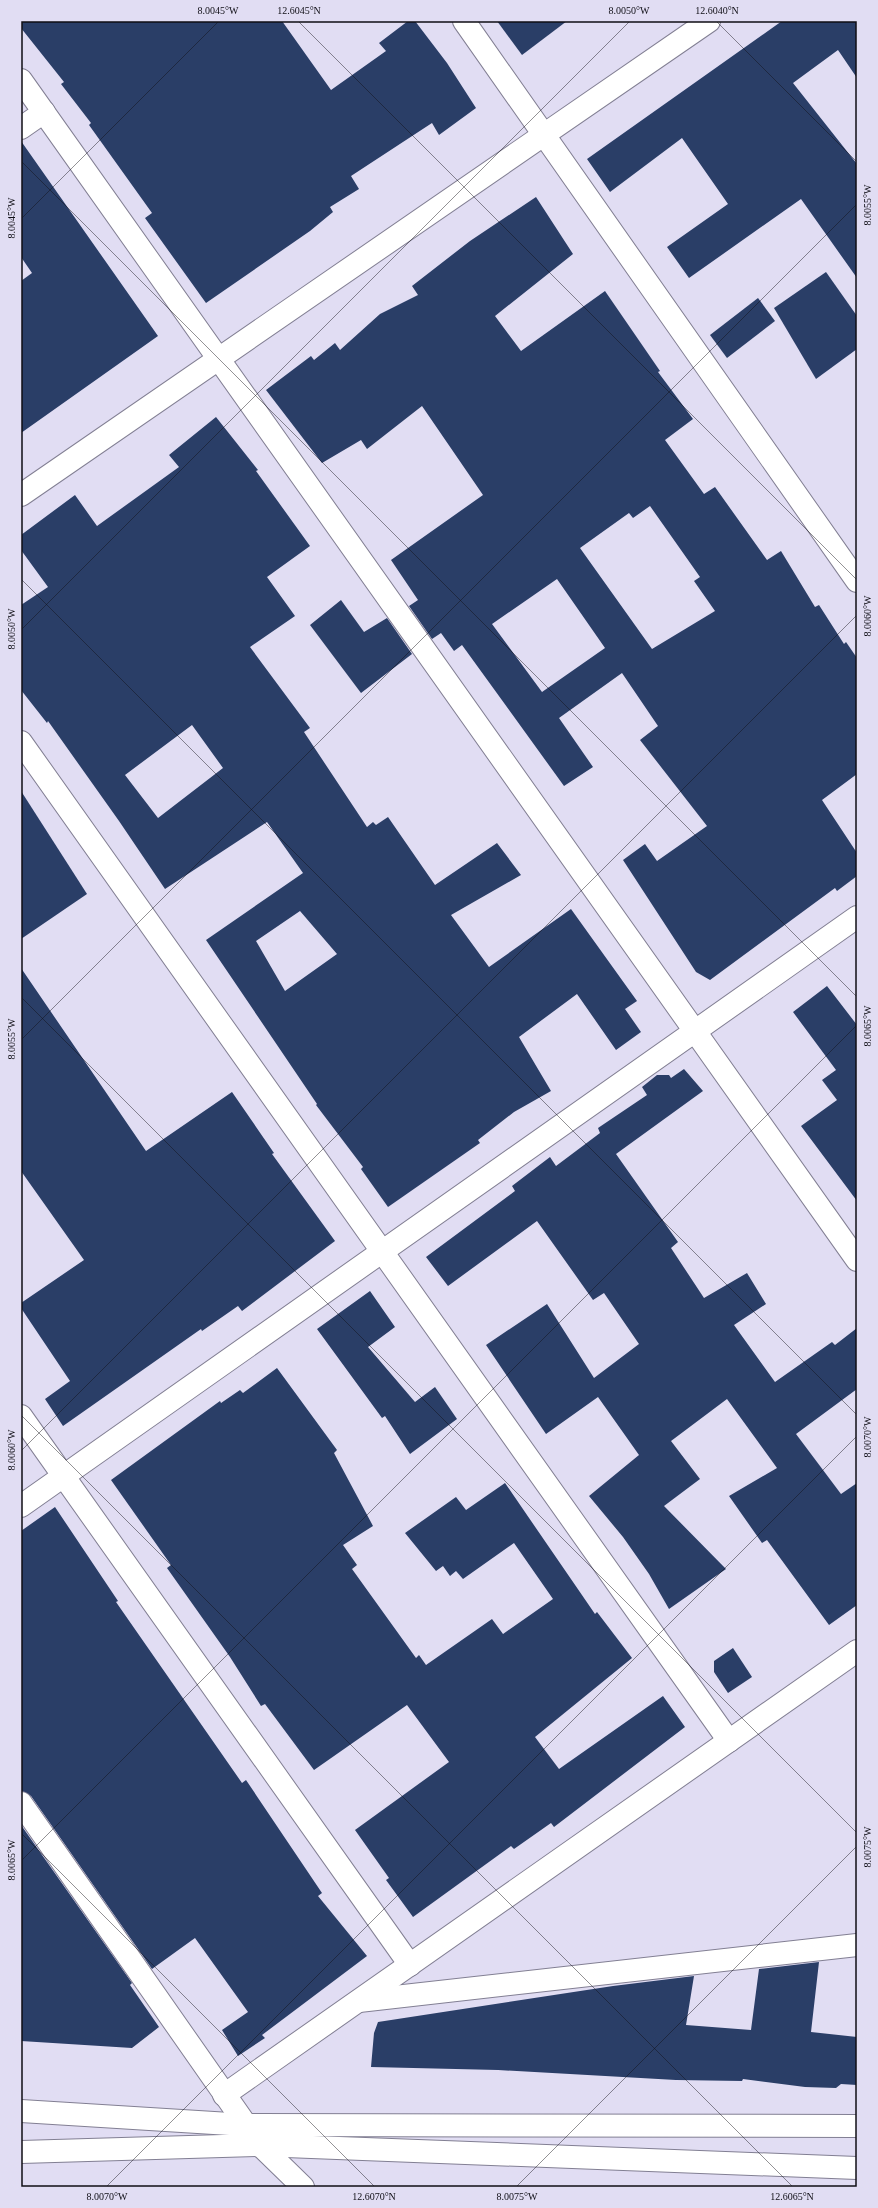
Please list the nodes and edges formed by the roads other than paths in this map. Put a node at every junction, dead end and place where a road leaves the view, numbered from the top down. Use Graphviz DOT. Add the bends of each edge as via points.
graph roads {
  1 [pos="464,21"];
  2 [pos="709,21"];
  3 [pos="21,80"];
  4 [pos="44,112"];
  5 [pos="21,128"];
  6 [pos="544,135"];
  7 [pos="219,359"];
  8 [pos="21,495"];
  9 [pos="857,581"];
  10 [pos="21,742"];
  11 [pos="857,916"];
  12 [pos="695,1031"];
  13 [pos="382,1251"];
  14 [pos="857,1260"];
  15 [pos="21,1416"];
  16 [pos="64,1476"];
  17 [pos="21,1506"];
  18 [pos="857,1651"];
  19 [pos="729,1741"];
  20 [pos="21,1803"];
  21 [pos="857,1945"];
  22 [pos="410,1965"];
  23 [pos="358,2001"];
  24 [pos="224,2095"];
  25 [pos="21,2111"];
  26 [pos="246,2125"];
  27 [pos="857,2126"];
  28 [pos="260,2145"];
  29 [pos="21,2152"];
  30 [pos="857,2168"];
  31 [pos="303,2187"];
  1 -- 6 [label="street"];
  2 -- 6 [label="street"];
  3 -- 4 [label="street"];
  4 -- 5 [label="street"];
  4 -- 7 [label="street"];
  6 -- 7 [label="street"];
  6 -- 9 [label="street"];
  7 -- 8 [label="street"];
  7 -- 12 [label="street"];
  10 -- 13 [label="street"];
  11 -- 12 [label="street"];
  12 -- 13 [label="street"];
  12 -- 14 [label="street"];
  13 -- 16 [label="street"];
  13 -- 19 [label="street"];
  15 -- 16 [label="street"];
  16 -- 17 [label="street"];
  16 -- 22 [label="street"];
  18 -- 19 [label="street"];
  19 -- 22 [label="street"];
  20 -- 24 [label="street"];
  21 -- 23 [label="street"];
  22 -- 23 [label="street"];
  23 -- 24 [label="street"];
  24 -- 26 [label="street"];
  25 -- 26 [label="street"];
  26 -- 27 [label="street"];
  26 -- 28 [label="street"];
  28 -- 29 [label="street"];
  28 -- 30 [label="street"];
  28 -- 31 [label="street"];
}
